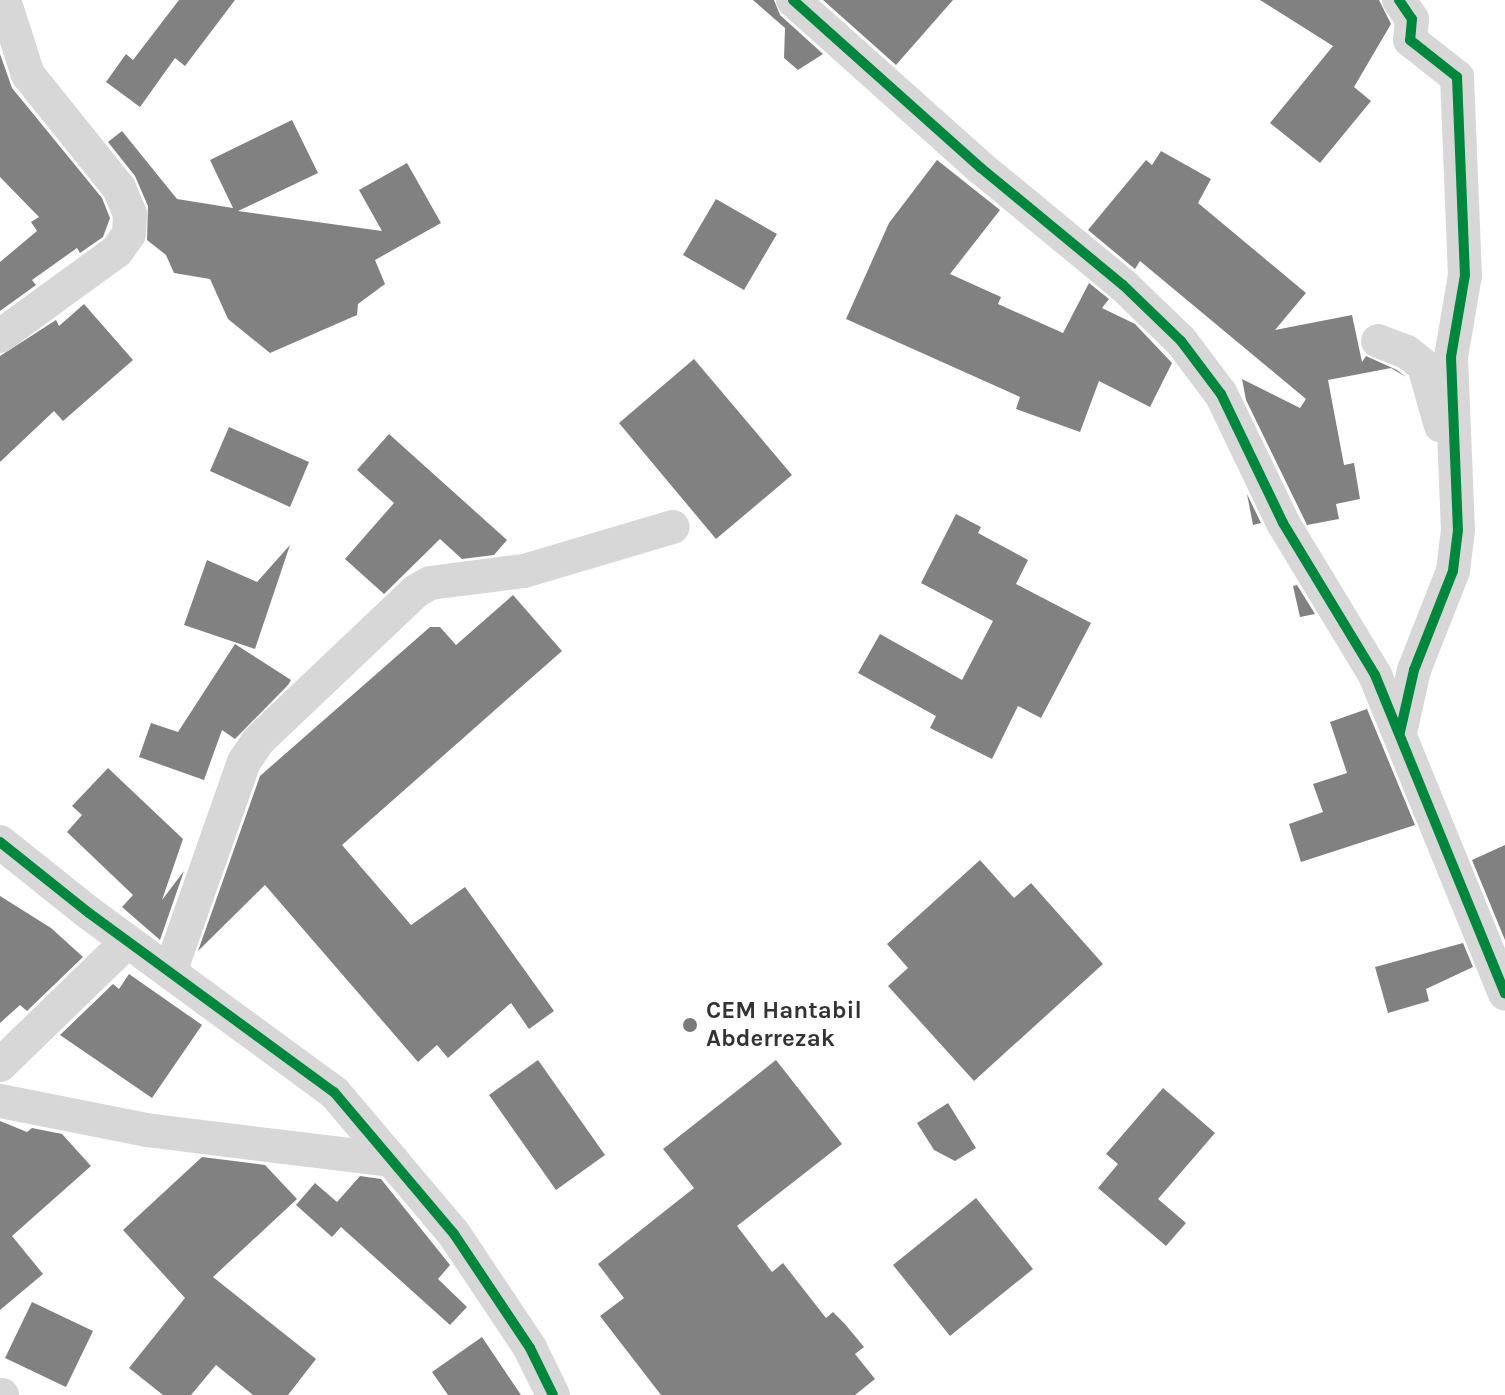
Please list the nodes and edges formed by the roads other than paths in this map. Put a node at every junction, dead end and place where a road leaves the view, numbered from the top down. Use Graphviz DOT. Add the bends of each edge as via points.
graph roads {
  1 [pos="4,0"];
  2 [pos="793,0"];
  3 [pos="1399,0"];
  4 [pos="0,336"];
  5 [pos="1378,341"];
  6 [pos="1455,446"];
  7 [pos="673,527"];
  8 [pos="1400,732"];
  9 [pos="0,842"];
  10 [pos="127,942"];
  11 [pos="170,972"];
  12 [pos="1505,993"];
  13 [pos="0,1065"];
  14 [pos="0,1101"];
  15 [pos="392,1160"];
  16 [pos="553,1395"];
  1 -- 4 [label="street" via="28,75 119,188 130,214 129,234 117,251"];
  2 -- 8 [label="street" via="1181,341 1221,394 1283,523 1375,675"];
  3 -- 6 [label="street" via="1412,19 1410,40 1457,77 1465,275 1451,357"];
  5 -- 6 [label="street" via="1407,352 1424,366 1438,421"];
  6 -- 8 [label="street" via="1458,530 1453,571 1414,670"];
  7 -- 11 [label="street" via="524,571 430,583 416,591 258,741 244,762"];
  8 -- 12 [label="street"];
  9 -- 10 [label="street"];
  10 -- 11 [label="street"];
  10 -- 13 [label="street"];
  11 -- 15 [label="street" via="334,1092"];
  14 -- 15 [label="street" via="146,1130"];
  15 -- 16 [label="street" via="454,1234 530,1348"];
}
